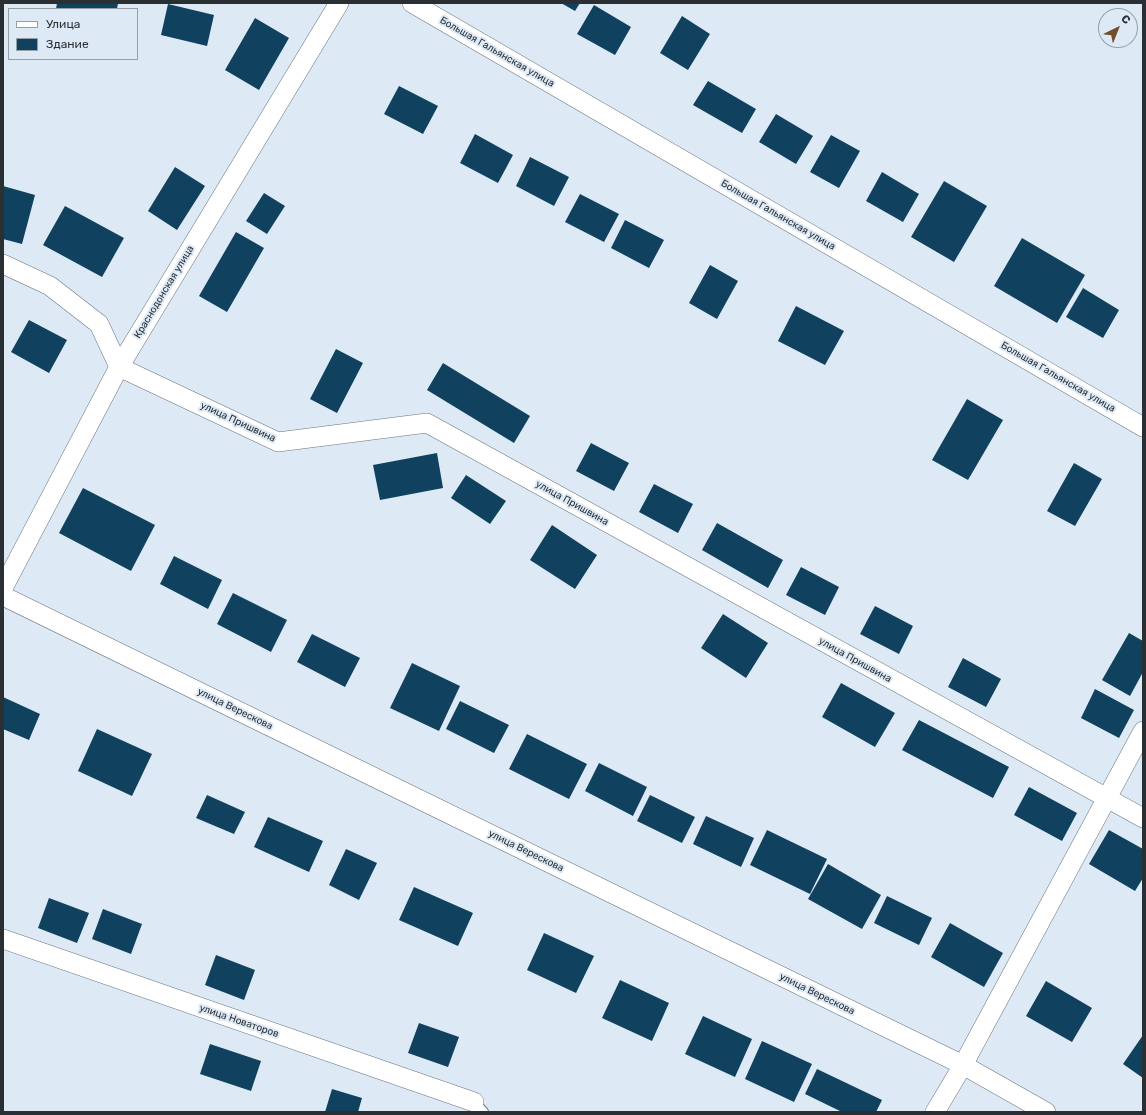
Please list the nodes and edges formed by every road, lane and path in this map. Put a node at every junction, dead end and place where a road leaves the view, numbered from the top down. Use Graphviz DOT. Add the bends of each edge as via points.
graph roads {
  1 [pos="339,3"];
  2 [pos="412,3"];
  3 [pos="3,264"];
  4 [pos="119,367"];
  5 [pos="1143,427"];
  6 [pos="3,588"];
  7 [pos="3,596"];
  8 [pos="1143,731"];
  9 [pos="1107,798"];
  10 [pos="1143,818"];
  11 [pos="3,939"];
  12 [pos="963,1065"];
  13 [pos="479,1107"];
  14 [pos="935,1112"];
  15 [pos="1046,1112"];
  1 -- 4 [label="street, Краснодонская улица"];
  2 -- 5 [label="street, Большая Гальянская улица"];
  3 -- 4 [label="street" via="50,286 100,324"];
  4 -- 6 [label="street, Краснодонская улица"];
  4 -- 9 [label="street, улица Пришвина" via="278,442 427,423"];
  7 -- 12 [label="street, улица Верескова"];
  8 -- 9 [label="street"];
  9 -- 10 [label="street, улица Пришвина"];
  9 -- 12 [label="street"];
  11 -- 13 [label="street, улица Новаторов"];
  12 -- 14 [label="street"];
  12 -- 15 [label="street, улица Верескова"];
}
